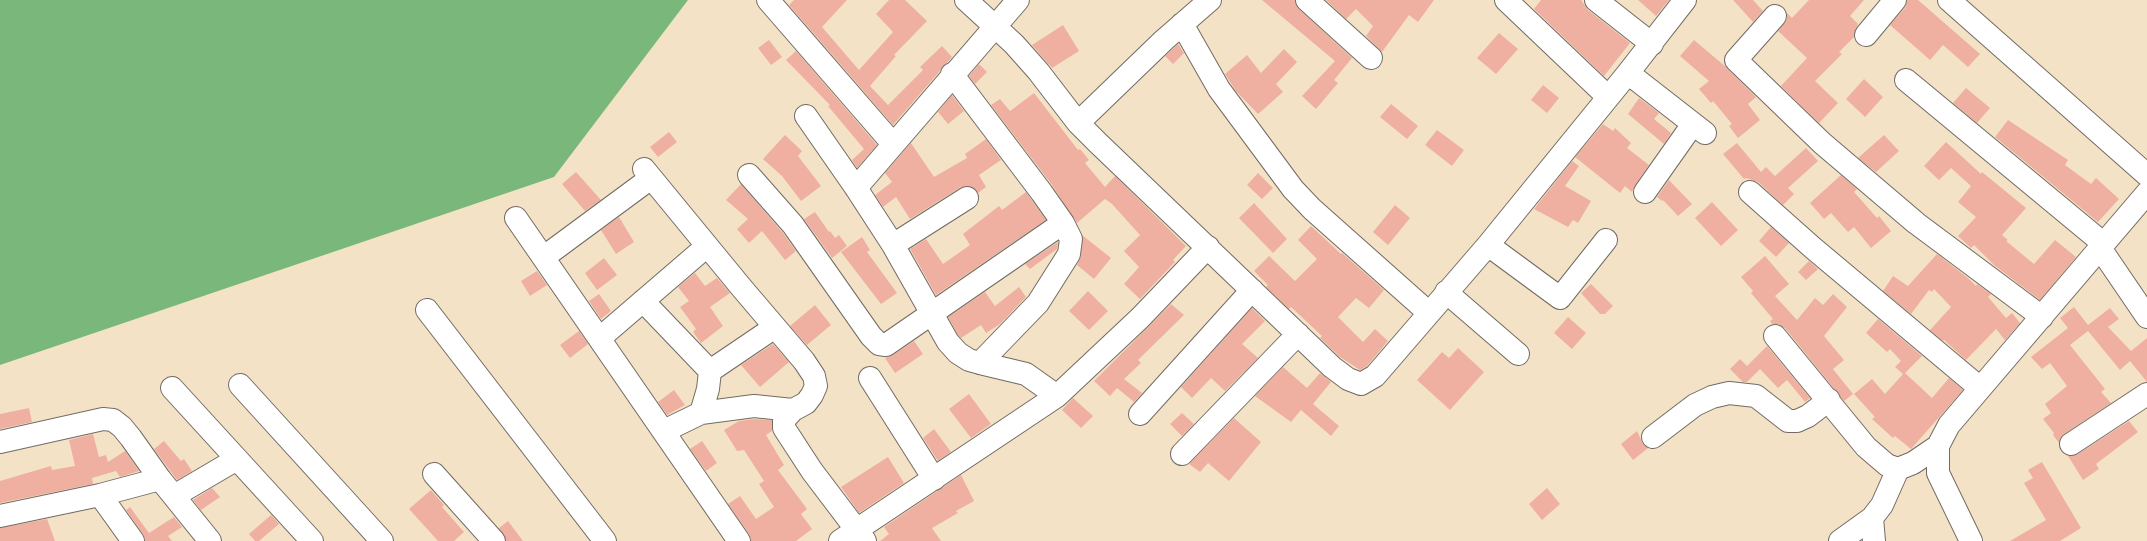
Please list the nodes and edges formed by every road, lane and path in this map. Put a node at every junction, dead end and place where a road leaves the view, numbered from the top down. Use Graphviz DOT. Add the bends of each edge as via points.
graph roads {
  1 [pos="1018,0"];
  2 [pos="1210,0"];
  3 [pos="1307,0"];
  4 [pos="1506,0"];
  5 [pos="1596,0"];
  6 [pos="1685,0"];
  7 [pos="1895,0"];
  8 [pos="1949,0"];
  9 [pos="968,1"];
  10 [pos="760,3"];
  11 [pos="1775,16"];
  12 [pos="1182,24"];
  13 [pos="995,25"];
  14 [pos="1866,35"];
  15 [pos="1652,44"];
  16 [pos="1371,58"];
  17 [pos="1628,73"];
  18 [pos="952,74"];
  19 [pos="1906,80"];
  20 [pos="1608,97"];
  21 [pos="806,116"];
  22 [pos="1078,124"];
  23 [pos="893,144"];
  24 [pos="749,175"];
  25 [pos="2147,175"];
  26 [pos="856,188"];
  27 [pos="1646,192"];
  28 [pos="1750,192"];
  29 [pos="2147,193"];
  30 [pos="967,198"];
  31 [pos="516,218"];
  32 [pos="1063,223"];
  33 [pos="1606,240"];
  34 [pos="893,245"];
  35 [pos="1488,245"];
  36 [pos="707,246"];
  37 [pos="2102,246"];
  38 [pos="1208,247"];
  39 [pos="544,257"];
  40 [pos="1252,290"];
  41 [pos="1446,292"];
  42 [pos="644,301"];
  43 [pos="427,310"];
  44 [pos="932,313"];
  45 [pos="1429,313"];
  46 [pos="2042,317"];
  47 [pos="2147,317"];
  48 [pos="775,327"];
  49 [pos="1298,334"];
  50 [pos="1775,336"];
  51 [pos="600,338"];
  52 [pos="1518,354"];
  53 [pos="980,363"];
  54 [pos="710,371"];
  55 [pos="870,378"];
  56 [pos="240,385"];
  57 [pos="172,388"];
  58 [pos="1980,388"];
  59 [pos="2147,394"];
  60 [pos="1057,396"];
  61 [pos="1830,400"];
  62 [pos="793,410"];
  63 [pos="702,413"];
  64 [pos="1140,414"];
  65 [pos="664,431"];
  66 [pos="1653,437"];
  67 [pos="0,442"];
  68 [pos="2071,444"];
  69 [pos="1938,446"];
  70 [pos="1182,454"];
  71 [pos="237,459"];
  72 [pos="1898,469"];
  73 [pos="434,474"];
  74 [pos="160,479"];
  75 [pos="934,479"];
  76 [pos="100,495"];
  77 [pos="174,496"];
  78 [pos="0,516"];
  79 [pos="1872,518"];
  80 [pos="854,537"];
  81 [pos="133,541"];
  82 [pos="210,541"];
  83 [pos="312,541"];
  84 [pos="382,541"];
  85 [pos="494,541"];
  86 [pos="605,541"];
  87 [pos="739,541"];
  88 [pos="1840,541"];
  89 [pos="1874,541"];
  90 [pos="1971,541"];
  1 -- 13 [label="street"];
  2 -- 12 [label="street"];
  3 -- 16 [label="street"];
  4 -- 20 [label="street"];
  5 -- 15 [label="street"];
  6 -- 15 [label="street"];
  7 -- 14 [label="street"];
  8 -- 25 [label="street"];
  9 -- 13 [label="street"];
  10 -- 23 [label="street"];
  11 -- 46 [label="street" via="1736,60 1822,142 1916,223"];
  12 -- 22 [label="street"];
  12 -- 45 [label="street" via="1219,89 1293,189"];
  13 -- 18 [label="street"];
  13 -- 22 [label="street" via="1038,71"];
  15 -- 17 [label="street"];
  17 -- 20 [label="street"];
  17 -- 27 [label="street" via="1699,128"];
  18 -- 23 [label="street"];
  18 -- 32 [label="street"];
  19 -- 37 [label="street"];
  20 -- 35 [label="street"];
  21 -- 26 [label="street"];
  22 -- 38 [label="street"];
  23 -- 26 [label="street"];
  24 -- 44 [label="street" via="793,225 879,344 886,345 895,341"];
  26 -- 34 [label="street"];
  28 -- 58 [label="street"];
  29 -- 37 [label="street"];
  30 -- 34 [label="street"];
  31 -- 39 [label="street"];
  32 -- 44 [label="street"];
  32 -- 53 [label="street" via="1071,239 1069,254 1054,280 1038,303"];
  33 -- 35 [label="street" via="1560,298"];
  34 -- 44 [label="street"];
  35 -- 41 [label="street"];
  36 -- 39 [label="street" via="648,174"];
  36 -- 42 [label="street"];
  36 -- 48 [label="street"];
  37 -- 46 [label="street"];
  37 -- 47 [label="street"];
  38 -- 40 [label="street"];
  38 -- 60 [label="street" via="1140,318"];
  39 -- 51 [label="street"];
  40 -- 49 [label="street"];
  40 -- 64 [label="street"];
  41 -- 45 [label="street"];
  41 -- 52 [label="street"];
  42 -- 51 [label="street"];
  42 -- 54 [label="street"];
  43 -- 86 [label="street"];
  44 -- 53 [label="street" via="948,342 958,353"];
  45 -- 49 [label="street" via="1375,376 1361,384 1332,368"];
  46 -- 58 [label="street"];
  48 -- 54 [label="street"];
  48 -- 62 [label="street" via="814,376 816,386 812,395 806,403"];
  49 -- 70 [label="street"];
  50 -- 61 [label="street"];
  51 -- 65 [label="street"];
  53 -- 60 [label="street" via="1026,374"];
  54 -- 63 [label="street"];
  55 -- 75 [label="street"];
  56 -- 84 [label="street"];
  57 -- 71 [label="street"];
  58 -- 69 [label="street" via="1949,425"];
  59 -- 68 [label="street"];
  60 -- 75 [label="street"];
  61 -- 66 [label="street" via="1808,416 1797,421 1788,421 1756,396 1729,393 1695,405"];
  61 -- 72 [label="street" via="1866,447 1886,465"];
  62 -- 63 [label="street" via="754,406"];
  62 -- 80 [label="street" via="784,420 784,428"];
  63 -- 65 [label="street"];
  65 -- 87 [label="street"];
  67 -- 74 [label="street" via="103,419 113,420 131,438"];
  69 -- 72 [label="street" via="1913,463"];
  69 -- 90 [label="street" via="1938,473"];
  71 -- 77 [label="street"];
  71 -- 83 [label="street"];
  72 -- 79 [label="street" via="1882,505"];
  73 -- 85 [label="street"];
  74 -- 76 [label="street"];
  74 -- 77 [label="street"];
  75 -- 80 [label="street"];
  76 -- 78 [label="street"];
  76 -- 81 [label="street"];
  77 -- 82 [label="street"];
  79 -- 88 [label="street"];
  79 -- 89 [label="street"];
}
